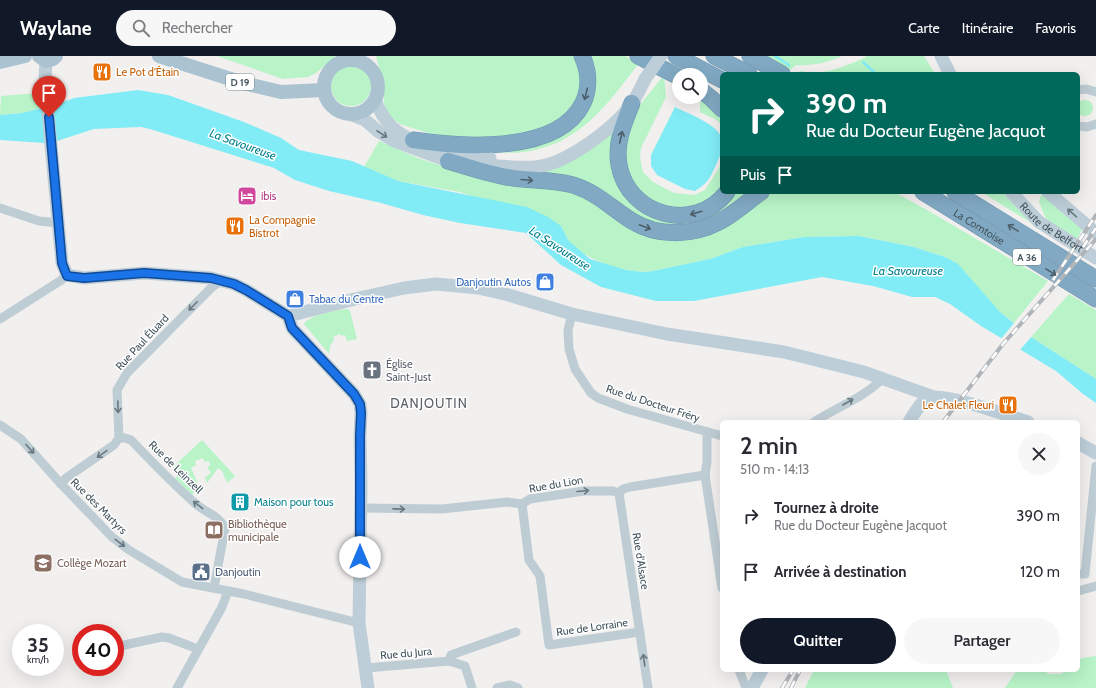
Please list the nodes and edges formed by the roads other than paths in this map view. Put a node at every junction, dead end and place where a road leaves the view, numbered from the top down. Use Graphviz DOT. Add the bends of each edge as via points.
graph roads {
  1 [pos="25,56"];
  2 [pos="159,56"];
  3 [pos="582,56"];
  4 [pos="638,56"];
  5 [pos="661,56"];
  6 [pos="676,56"];
  7 [pos="714,56"];
  8 [pos="750,56"];
  9 [pos="941,56"];
  10 [pos="47,58"];
  11 [pos="347,58"];
  12 [pos="0,62"];
  13 [pos="370,62"];
  14 [pos="745,72"];
  15 [pos="778,72"];
  16 [pos="949,72"];
  17 [pos="672,73"];
  18 [pos="645,79"];
  19 [pos="720,79"];
  20 [pos="324,90"];
  21 [pos="1080,90"];
  22 [pos="1096,92"];
  23 [pos="708,96"];
  24 [pos="375,100"];
  25 [pos="632,103"];
  26 [pos="720,107"];
  27 [pos="349,114"];
  28 [pos="1096,124"];
  29 [pos="1080,126"];
  30 [pos="413,140"];
  31 [pos="448,161"];
  32 [pos="726,194"];
  33 [pos="758,194"];
  34 [pos="914,194"];
  35 [pos="927,194"];
  36 [pos="958,194"];
  37 [pos="962,194"];
  38 [pos="1013,194"];
  39 [pos="1050,194"];
  40 [pos="0,208"];
  41 [pos="988,212"];
  42 [pos="958,215"];
  43 [pos="59,223"];
  44 [pos="1096,233"];
  45 [pos="1096,258"];
  46 [pos="67,276"];
  47 [pos="1096,279"];
  48 [pos="222,280"];
  49 [pos="1096,300"];
  50 [pos="572,314"];
  51 [pos="288,316"];
  52 [pos="0,319"];
  53 [pos="882,379"];
  54 [pos="934,397"];
  55 [pos="817,420"];
  56 [pos="910,420"];
  57 [pos="1022,420"];
  58 [pos="0,425"];
  59 [pos="707,432"];
  60 [pos="720,435"];
  61 [pos="119,438"];
  62 [pos="1080,444"];
  63 [pos="1096,453"];
  64 [pos="1096,466"];
  65 [pos="706,475"];
  66 [pos="61,484"];
  67 [pos="619,493"];
  68 [pos="522,504"];
  69 [pos="360,508"];
  70 [pos="720,574"];
  71 [pos="1080,574"];
  72 [pos="1096,586"];
  73 [pos="214,588"];
  74 [pos="1080,590"];
  75 [pos="228,591"];
  76 [pos="359,623"];
  77 [pos="516,632"];
  78 [pos="640,632"];
  79 [pos="124,645"];
  80 [pos="198,649"];
  81 [pos="449,661"];
  82 [pos="366,668"];
  83 [pos="740,672"];
  84 [pos="761,672"];
  85 [pos="177,688"];
  86 [pos="368,688"];
  87 [pos="472,688"];
  88 [pos="497,688"];
  89 [pos="518,688"];
  90 [pos="648,688"];
  91 [pos="746,688"];
  92 [pos="752,688"];
  1 -- 12 [label="main road"];
  2 -- 20 [label="main road, D 19" via="243,83 281,92"];
  3 -- 30 [label="highway, one-way" via="588,79 585,99 573,118 552,134 520,142 483,145"];
  4 -- 17 [label="highway"];
  5 -- 18 [label="street, bridge"];
  6 -- 19 [label="highway"];
  7 -- 14 [label="highway"];
  8 -- 15 [label="highway"];
  9 -- 16 [label="street"];
  10 -- 43 [label="street" via="45,81"];
  11 -- 13 [label="main road"];
  11 -- 20 [label="main road" via="328,72"];
  13 -- 24 [label="main road" via="378,83"];
  18 -- 25 [label="street"];
  18 -- 30 [label="street" via="602,125 584,140 547,156 510,160 475,156"];
  20 -- 27 [label="main road" via="335,108"];
  21 -- 22 [label="street"];
  23 -- 26 [label="highway"];
  24 -- 27 [label="main road" via="367,109"];
  24 -- 30 [label="street" via="386,121 396,131"];
  25 -- 31 [label="street" via="595,139 559,160 536,167 490,166"];
  32 -- 25 [label="highway, one-way" via="710,208 685,216 661,212 641,202 629,190 618,158 621,134"];
  27 -- 31 [label="street, one-way" via="364,120 394,141"];
  28 -- 29 [label="street"];
  31 -- 33 [label="highway, one-way" via="501,176 576,186 639,224 669,233 690,232 708,227 734,213"];
  34 -- 42 [label="highway"];
  35 -- 42 [label="highway, La Comtoise / A 36"];
  36 -- 41 [label="highway, La Comtoise / A 36"];
  37 -- 41 [label="highway"];
  38 -- 45 [label="street, Route de Belfort" via="1039,222"];
  44 -- 39 [label="street, Route de Belfort, one-way"];
  40 -- 43 [label="street" via="39,221"];
  47 -- 41 [label="highway, La Comtoise / A 36, one-way"];
  42 -- 49 [label="highway, La Comtoise / A 36, one-way"];
  43 -- 46 [label="street" via="62,263"];
  46 -- 48 [label="street" via="84,278 144,273"];
  46 -- 52 [label="street"];
  48 -- 51 [label="street" via="246,290"];
  48 -- 61 [label="street, Rue Paul Éluard, one-way" via="127,373 117,390"];
  50 -- 51 [label="street" via="478,288 436,284 379,293"];
  50 -- 53 [label="street" via="667,334 784,352"];
  50 -- 59 [label="street, Rue du Docteur Fréry" via="568,330 569,350 575,369 590,393 627,409"];
  51 -- 69 [label="street" via="292,328 354,394 360,404"];
  53 -- 54 [label="street"];
  55 -- 53 [label="street, one-way"];
  54 -- 56 [label="street" via="922,403"];
  54 -- 57 [label="street" via="966,402"];
  58 -- 66 [label="street, Rue des Martyrs, one-way" via="21,439"];
  59 -- 60 [label="street, Rue du Docteur Fréry"];
  59 -- 65 [label="street"];
  61 -- 66 [label="street, one-way" via="114,445"];
  73 -- 61 [label="street, Rue de Leinzell, one-way" via="225,528 222,521 199,506 131,440"];
  62 -- 63 [label="street"];
  64 -- 71 [label="street" via="1085,574"];
  65 -- 67 [label="street, Rue du Lion" via="630,487"];
  65 -- 70 [label="street"];
  66 -- 73 [label="street, Rue des Martyrs, one-way" via="112,537 129,550 182,582"];
  68 -- 67 [label="street, Rue du Lion, one-way" via="530,499 584,490"];
  67 -- 78 [label="street, Rue d'Alsace"];
  69 -- 68 [label="street, Rue du Lion, one-way" via="442,509 507,502"];
  68 -- 78 [label="street, Rue de Lorraine" via="529,560 540,576 549,645"];
  69 -- 76 [label="street"];
  72 -- 74 [label="street"];
  73 -- 75 [label="street, Rue des Martyrs"];
  75 -- 76 [label="street, Rue des Martyrs"];
  75 -- 80 [label="street" via="222,607"];
  76 -- 82 [label="street"];
  77 -- 81 [label="street" via="451,655"];
  90 -- 78 [label="street, one-way"];
  79 -- 80 [label="street" via="162,637"];
  80 -- 85 [label="street"];
  81 -- 82 [label="street, Rue du Jura"];
  81 -- 87 [label="street" via="465,666"];
  82 -- 86 [label="street"];
  83 -- 91 [label="street"];
  84 -- 92 [label="street"];
  88 -- 89 [label="street" via="510,685"];
}
